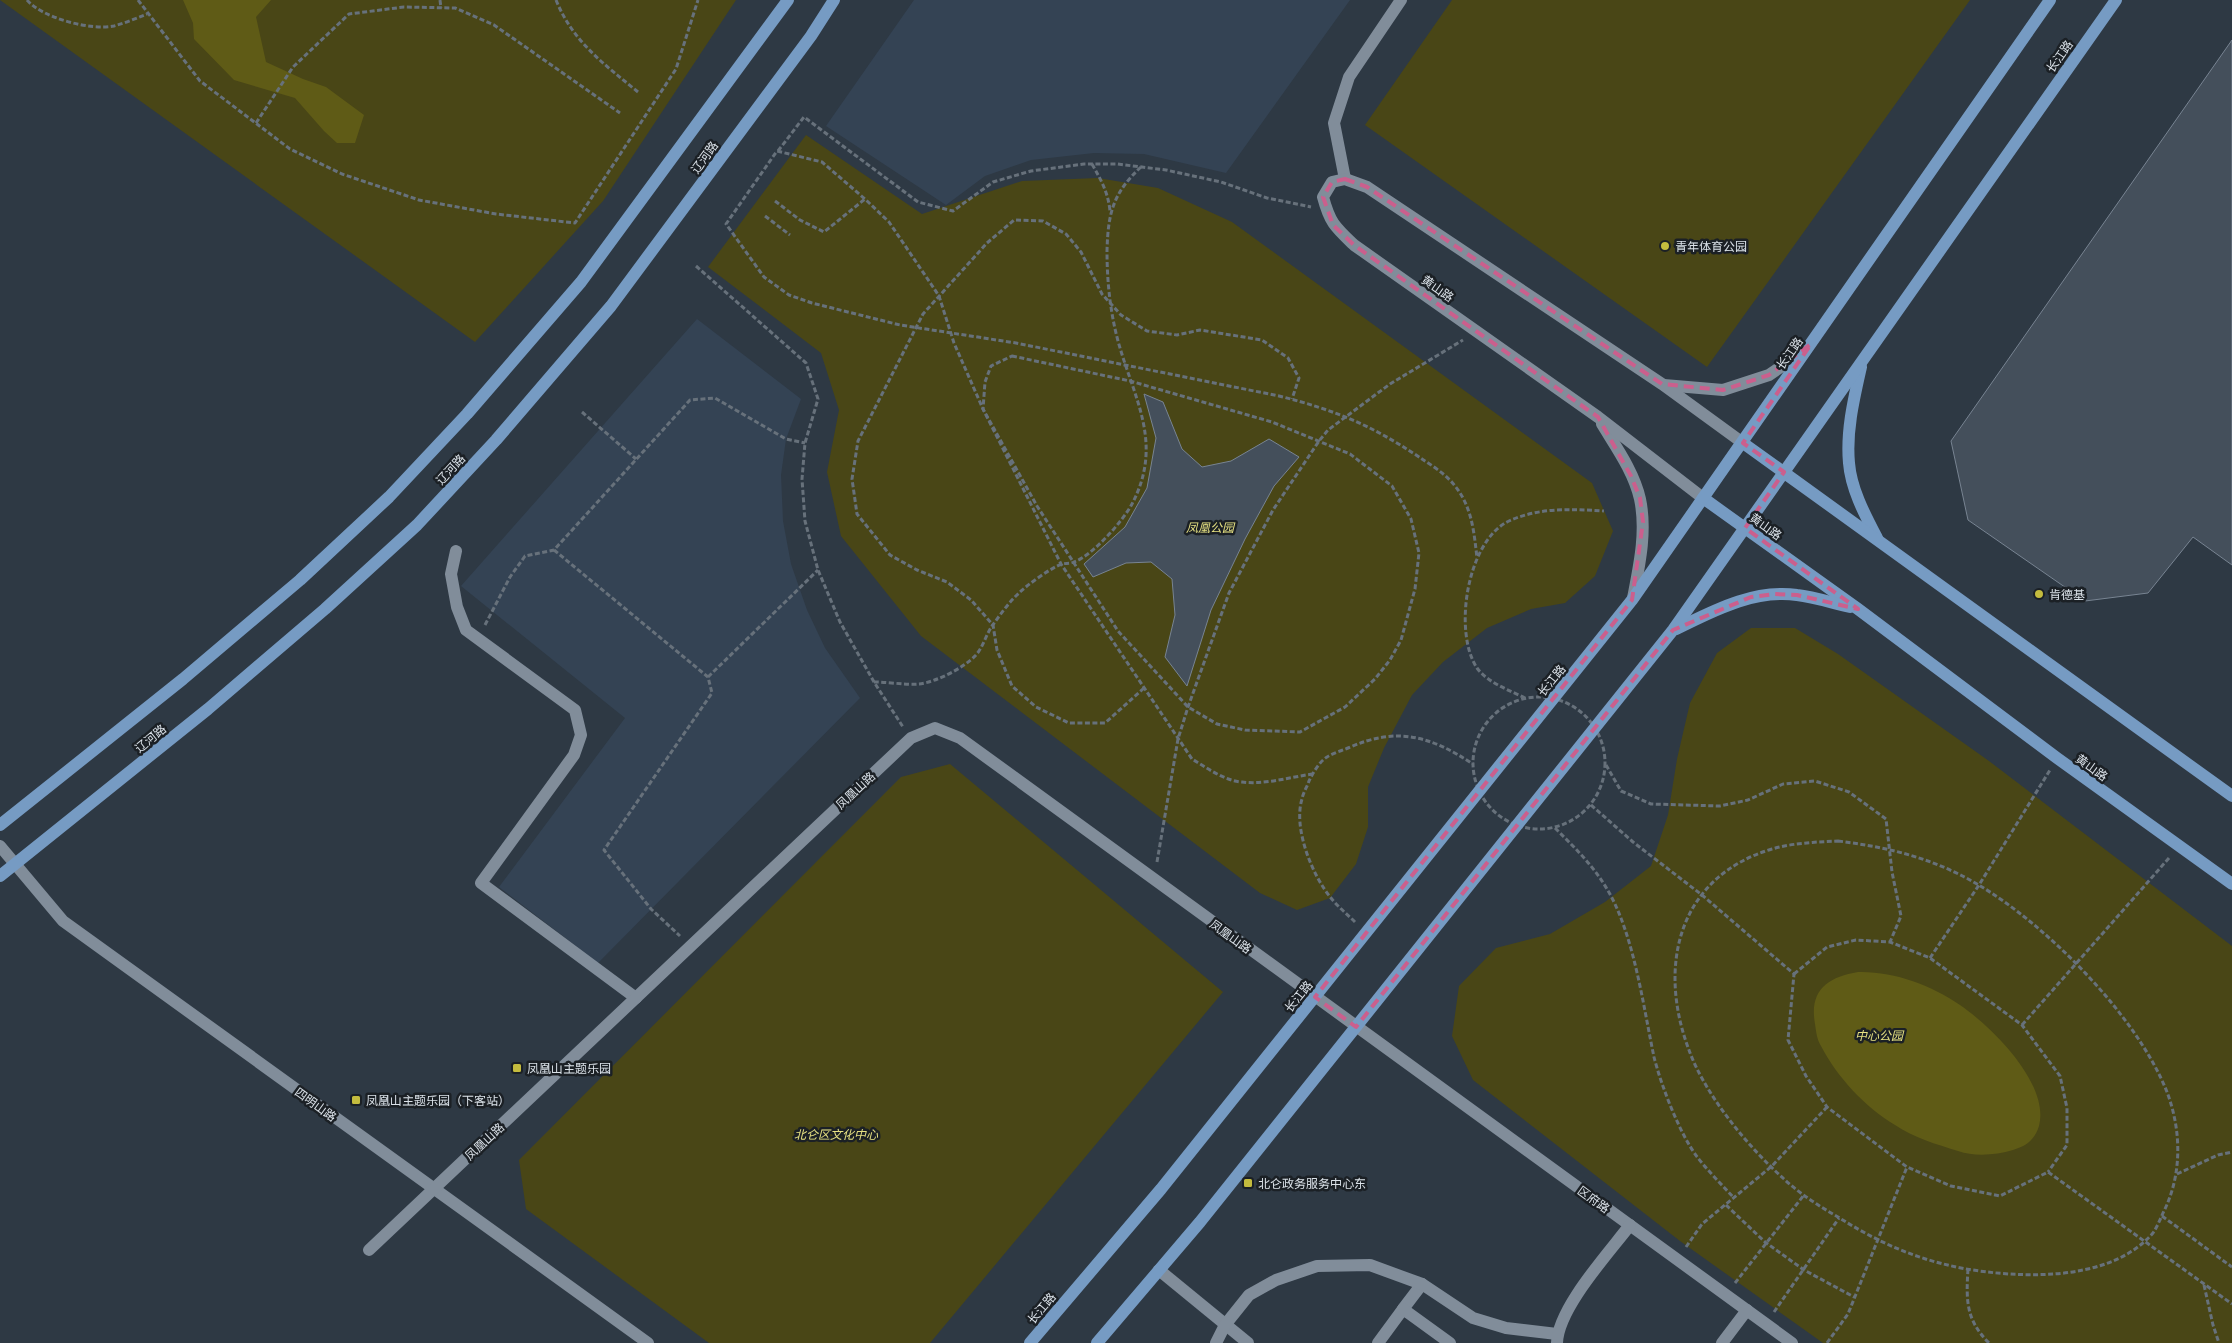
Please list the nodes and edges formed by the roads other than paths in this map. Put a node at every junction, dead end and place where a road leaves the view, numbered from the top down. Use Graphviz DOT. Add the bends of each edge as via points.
graph roads {
  1 [pos="788,0"];
  2 [pos="834,0"];
  3 [pos="1401,0"];
  4 [pos="2050,0"];
  5 [pos="2116,0"];
  6 [pos="1344,179"];
  7 [pos="1811,344"];
  8 [pos="1862,361"];
  9 [pos="1662,384"];
  10 [pos="1598,417"];
  11 [pos="1743,442"];
  12 [pos="1784,472"];
  13 [pos="1703,498"];
  14 [pos="1745,528"];
  15 [pos="1878,540"];
  16 [pos="456,551"];
  17 [pos="1632,600"];
  18 [pos="1858,609"];
  19 [pos="1673,630"];
  20 [pos="2232,796"];
  21 [pos="0,826"];
  22 [pos="0,846"];
  23 [pos="15,864"];
  24 [pos="0,876"];
  25 [pos="2232,884"];
  26 [pos="1315,997"];
  27 [pos="636,998"];
  28 [pos="1356,1026"];
  29 [pos="1396,1055"];
  30 [pos="434,1189"];
  31 [pos="1630,1225"];
  32 [pos="369,1250"];
  33 [pos="1159,1270"];
  34 [pos="1422,1284"];
  35 [pos="1403,1309"];
  36 [pos="1747,1310"];
  37 [pos="1225,1326"];
  38 [pos="1557,1338"];
  39 [pos="648,1343"];
  40 [pos="1030,1343"];
  41 [pos="1097,1343"];
  42 [pos="1216,1343"];
  43 [pos="1248,1343"];
  44 [pos="1378,1343"];
  45 [pos="1450,1343"];
  46 [pos="1722,1343"];
  47 [pos="1792,1343"];
  1 -- 21 [label="main road, 辽河路" via="581,282 467,414 389,497 300,580 183,679"];
  2 -- 23 [label="main road, 辽河路" via="811,36 611,306 496,440 417,524 325,609 208,709"];
  3 -- 6 [label="street" via="1349,77 1334,123"];
  4 -- 7 [label="main road, 长江路"];
  5 -- 8 [label="main road, 长江路"];
  6 -- 9 [label="street" via="1367,187"];
  6 -- 10 [label="street, 黄山路" via="1332,182 1323,197 1333,226 1354,245"];
  7 -- 9 [label="street" via="1769,375 1723,390"];
  7 -- 11 [label="main road, 长江路"];
  8 -- 12 [label="main road, 长江路"];
  8 -- 15 [label="main road" via="1851,425 1849,463 1861,505"];
  9 -- 11 [label="street"];
  10 -- 13 [label="street, 黄山路"];
  10 -- 17 [label="street" via="1623,459 1640,498 1643,522"];
  11 -- 12 [label="main road"];
  11 -- 13 [label="main road, 长江路"];
  12 -- 14 [label="main road, 长江路"];
  12 -- 15 [label="main road"];
  13 -- 14 [label="main road, 黄山路"];
  13 -- 17 [label="main road, 长江路"];
  14 -- 18 [label="main road, 黄山路"];
  14 -- 19 [label="main road, 长江路"];
  15 -- 20 [label="main road"];
  16 -- 27 [label="street" via="451,574 457,607 466,630 575,710 581,735 574,755 481,883"];
  17 -- 26 [label="main road, 长江路"];
  18 -- 19 [label="main road" via="1797,595 1775,594 1751,597"];
  18 -- 25 [label="main road, 黄山路"];
  19 -- 28 [label="main road, 长江路"];
  22 -- 23 [label="street, 四明山路"];
  23 -- 24 [label="main road, 辽河路"];
  23 -- 30 [label="street, 四明山路" via="63,921"];
  26 -- 27 [label="street, 凤凰山路" via="960,738 935,728 911,738"];
  26 -- 28 [label="street, 凤凰山路"];
  26 -- 40 [label="main road, 长江路" via="1161,1190"];
  27 -- 30 [label="street, 凤凰山路"];
  28 -- 29 [label="street, 凤凰山路"];
  28 -- 33 [label="main road, 长江路"];
  29 -- 31 [label="street, 区府路"];
  30 -- 32 [label="street, 凤凰山路"];
  30 -- 39 [label="street, 四明山路"];
  31 -- 36 [label="street, 区府路"];
  31 -- 38 [label="street" via="1568,1308"];
  33 -- 37 [label="street"];
  33 -- 41 [label="main road, 长江路"];
  34 -- 35 [label="street"];
  34 -- 37 [label="street" via="1370,1265 1317,1266 1276,1280 1249,1295"];
  34 -- 38 [label="street" via="1473,1318"];
  35 -- 44 [label="street"];
  35 -- 45 [label="street"];
  36 -- 46 [label="street"];
  36 -- 47 [label="street, 区府路"];
  37 -- 42 [label="street"];
  37 -- 43 [label="street"];
}
